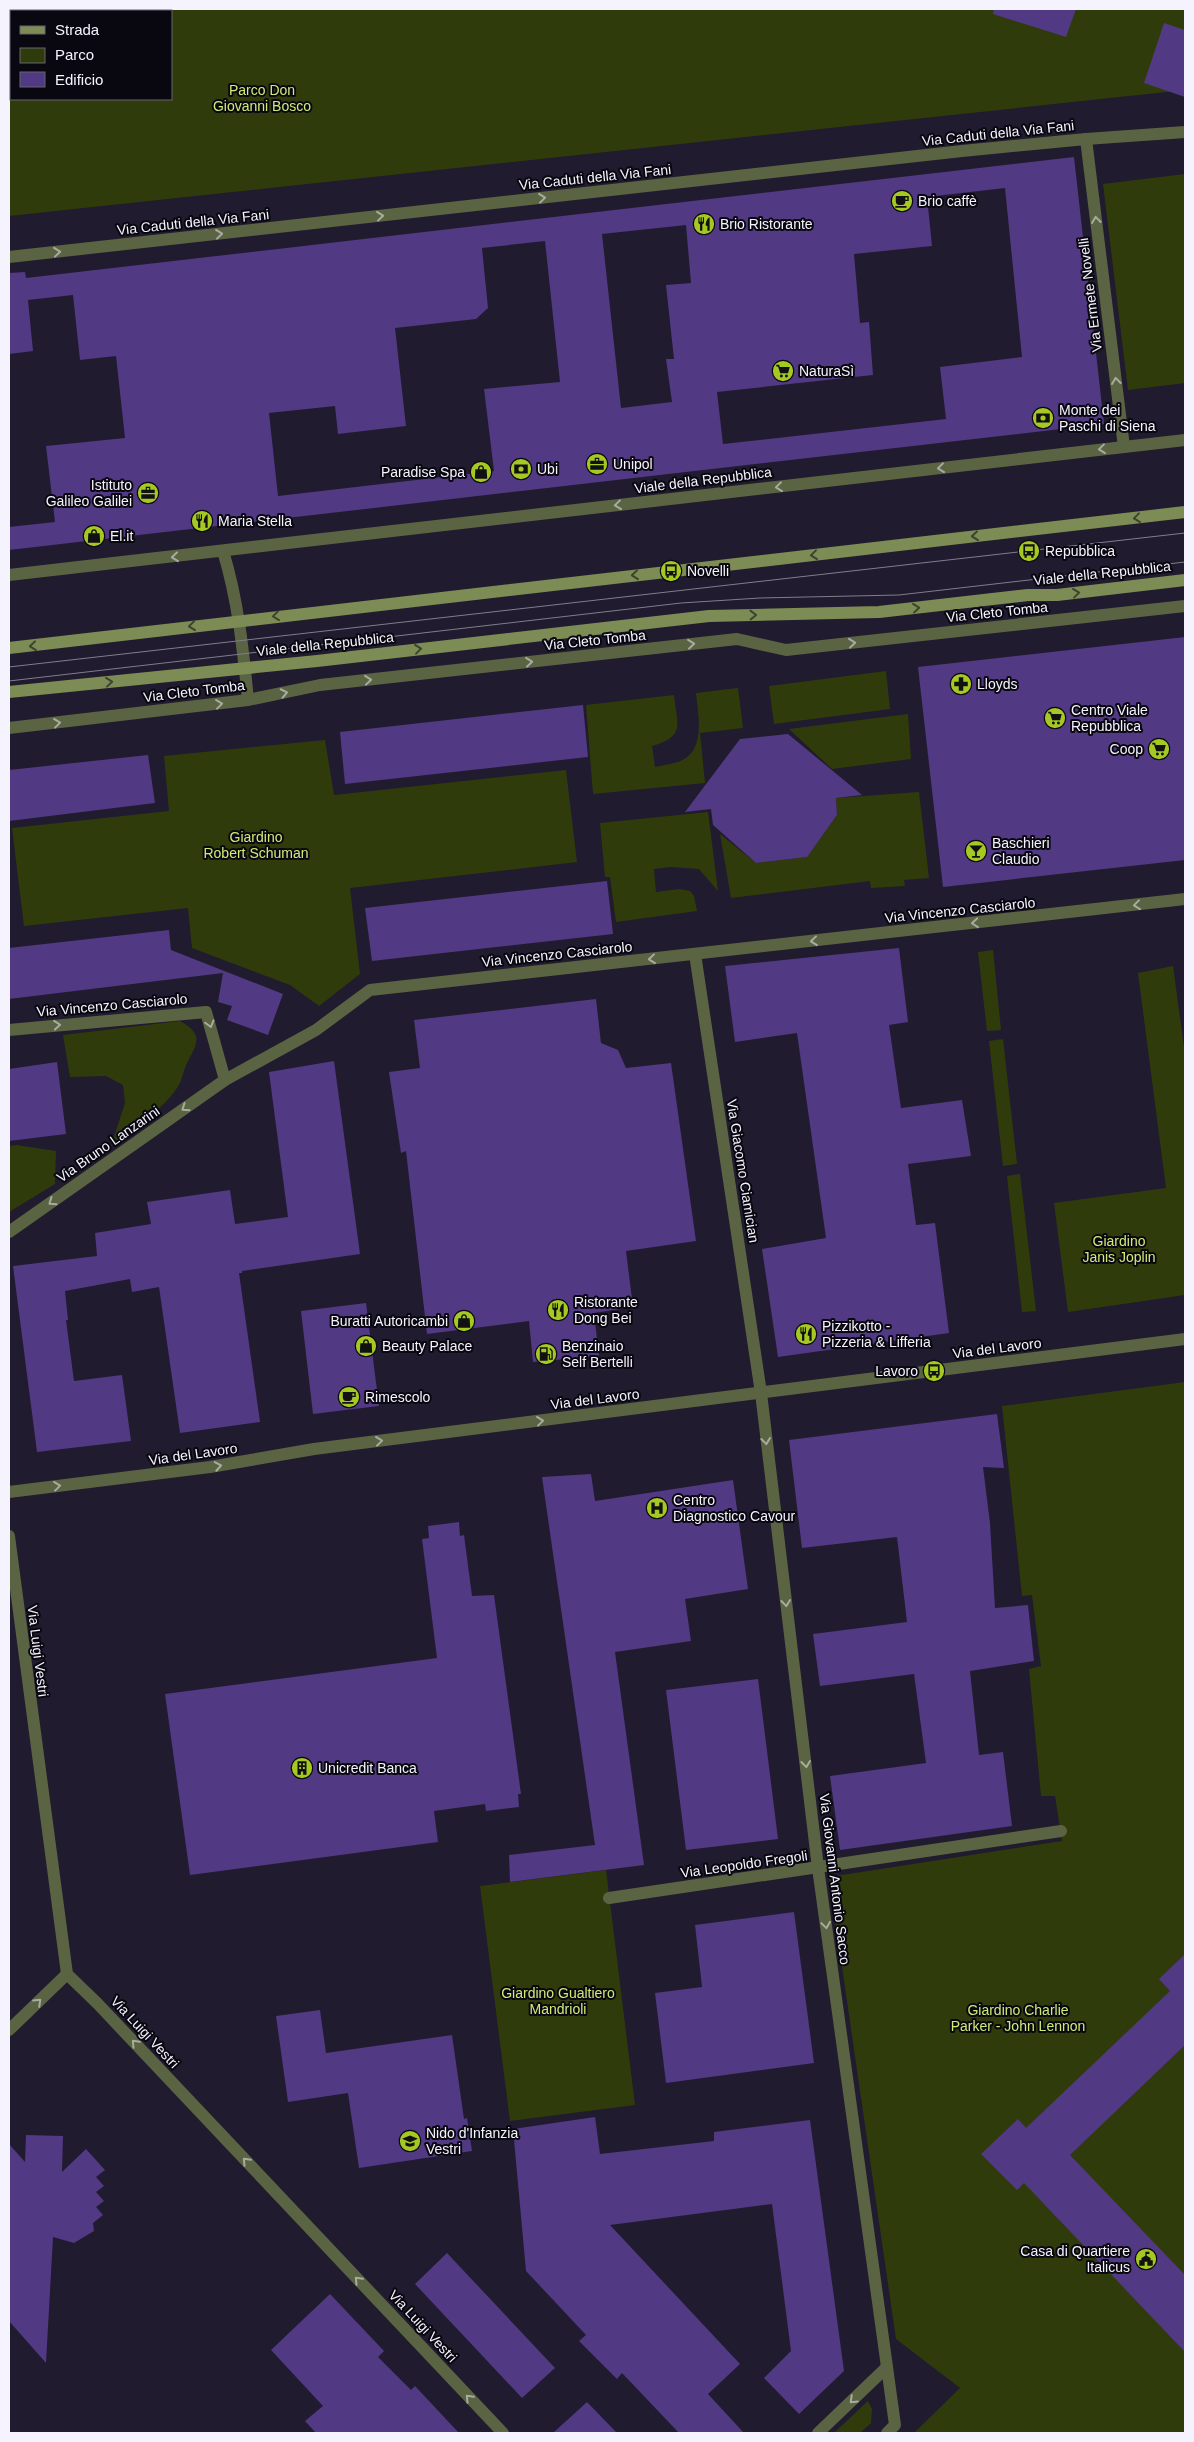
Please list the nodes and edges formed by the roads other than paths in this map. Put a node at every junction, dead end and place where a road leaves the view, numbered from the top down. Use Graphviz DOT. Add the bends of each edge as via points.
graph roads {
  1 [pos="1185,132"];
  2 [pos="1086,139"];
  3 [pos="9,257"];
  4 [pos="1185,440"];
  5 [pos="1124,447"];
  6 [pos="1185,512"];
  7 [pos="223,551"];
  8 [pos="9,575"];
  9 [pos="1185,580"];
  10 [pos="1185,606"];
  11 [pos="240,620"];
  12 [pos="9,648"];
  13 [pos="245,668"];
  14 [pos="9,692"];
  15 [pos="248,700"];
  16 [pos="9,728"];
  17 [pos="1185,899"];
  18 [pos="695,954"];
  19 [pos="9,1030"];
  20 [pos="225,1080"];
  21 [pos="9,1232"];
  22 [pos="1185,1339"];
  23 [pos="760,1393"];
  24 [pos="9,1492"];
  25 [pos="9,1536"];
  26 [pos="1061,1831"];
  27 [pos="818,1868"];
  28 [pos="609,1898"];
  29 [pos="67,1974"];
  30 [pos="9,2030"];
  31 [pos="888,2367"];
  32 [pos="503,2433"];
  33 [pos="818,2433"];
  34 [pos="886,2433"];
  1 -- 2 [label="street, Via Caduti della Via Fani"];
  3 -- 2 [label="street, Via Caduti della Via Fani, one-way"];
  5 -- 2 [label="street, Via Ermete Novelli, one-way"];
  4 -- 5 [label="street, Viale della Repubblica"];
  5 -- 7 [label="street, Viale della Repubblica, one-way"];
  6 -- 11 [label="main road, one-way"];
  7 -- 8 [label="street, Viale della Repubblica, one-way"];
  7 -- 11 [label="street, Viale della Repubblica"];
  13 -- 9 [label="main road, Viale della Repubblica, one-way" via="709,616 879,612"];
  15 -- 10 [label="street, Via Cleto Tomba, one-way" via="320,685 737,639 786,650"];
  11 -- 12 [label="main road, one-way"];
  11 -- 13 [label="street, Viale della Repubblica"];
  14 -- 13 [label="main road, Viale della Repubblica, one-way"];
  13 -- 15 [label="street, Viale della Repubblica"];
  16 -- 15 [label="street, Via Cleto Tomba, one-way"];
  17 -- 18 [label="street, Via Vincenzo Casciarolo, one-way"];
  18 -- 20 [label="street, Via Vincenzo Casciarolo, one-way" via="370,990 316,1030"];
  18 -- 23 [label="street, Via Giacomo Ciamician"];
  19 -- 20 [label="street, Via Vincenzo Casciarolo, one-way" via="206,1012"];
  20 -- 21 [label="street, Via Bruno Lanzarini, one-way"];
  22 -- 23 [label="street, Via del Lavoro"];
  24 -- 23 [label="street, Via del Lavoro, one-way"];
  23 -- 27 [label="street, Via Giovanni Antonio Sacco, one-way"];
  25 -- 29 [label="street, Via Luigi Vestri"];
  26 -- 27 [label="street, Via Leopoldo Fregoli"];
  27 -- 28 [label="street, Via Leopoldo Fregoli"];
  27 -- 31 [label="street, Via Giovanni Antonio Sacco, one-way"];
  30 -- 29 [label="street, one-way"];
  32 -- 29 [label="street, Via Luigi Vestri, one-way"];
  31 -- 33 [label="street, one-way"];
  31 -- 34 [label="street, Via Giovanni Antonio Sacco" via="894,2425"];
}
